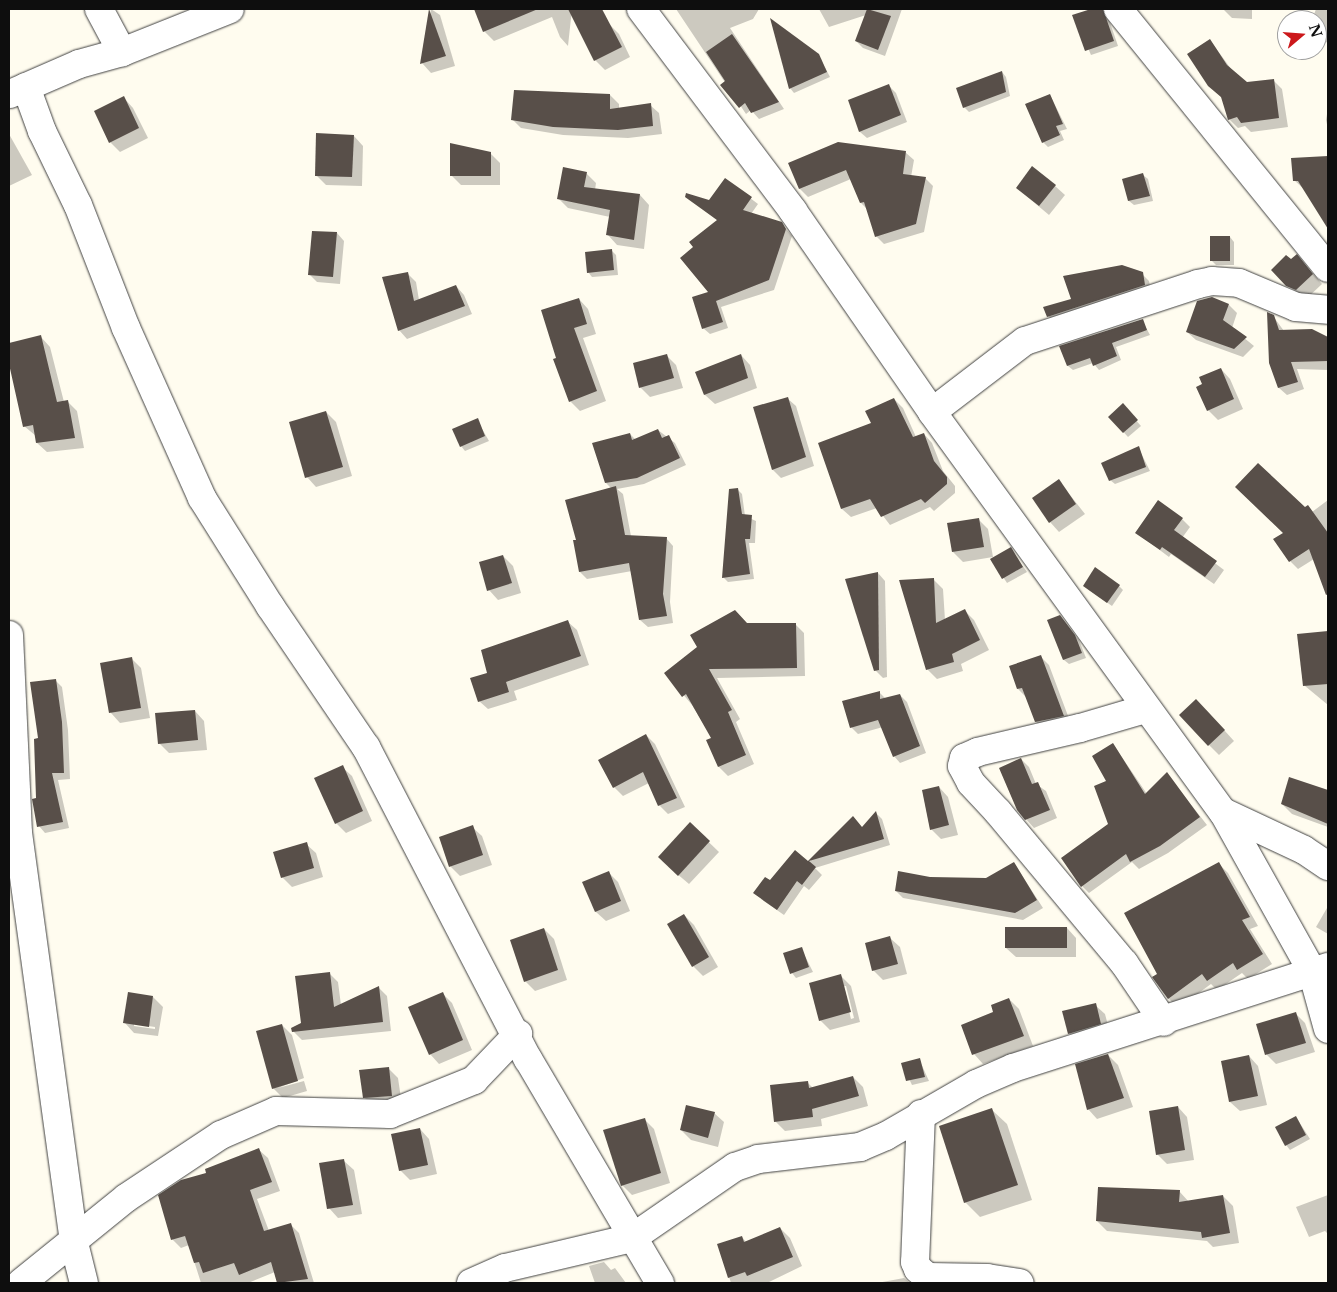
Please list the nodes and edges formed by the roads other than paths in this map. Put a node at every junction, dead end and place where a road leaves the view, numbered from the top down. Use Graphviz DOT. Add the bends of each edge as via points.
graph roads {
  1 [pos="99,9"];
  2 [pos="230,9"];
  3 [pos="641,9"];
  4 [pos="1118,9"];
  5 [pos="122,52"];
  6 [pos="17,91"];
  7 [pos="1328,268"];
  8 [pos="1328,310"];
  9 [pos="932,412"];
  10 [pos="9,635"];
  11 [pos="1145,709"];
  12 [pos="1223,812"];
  13 [pos="1328,866"];
  14 [pos="1320,969"];
  15 [pos="1164,1022"];
  16 [pos="1328,1029"];
  17 [pos="518,1034"];
  18 [pos="922,1114"];
  19 [pos="632,1238"];
  20 [pos="74,1242"];
  21 [pos="21,1283"];
  22 [pos="84,1283"];
  23 [pos="471,1283"];
  24 [pos="660,1283"];
  25 [pos="1020,1283"];
  1 -- 5 [label="street"];
  2 -- 5 [label="street"];
  3 -- 9 [label="street" via="793,211"];
  4 -- 7 [label="street"];
  5 -- 6 [label="street" via="79,64"];
  6 -- 17 [label="street" via="42,131 78,205 126,328 202,498 270,606 366,747 435,884"];
  8 -- 9 [label="street" via="1296,307 1239,283 1212,281 1198,284 1025,341"];
  9 -- 11 [label="street"];
  10 -- 20 [label="street" via="18,833"];
  11 -- 12 [label="street"];
  11 -- 15 [label="street" via="978,752 964,758 962,766 971,783 1124,963"];
  12 -- 13 [label="street" via="1304,850"];
  12 -- 14 [label="street"];
  14 -- 15 [label="street"];
  14 -- 16 [label="street"];
  15 -- 18 [label="street" via="1013,1068"];
  17 -- 19 [label="street" via="528,1059"];
  17 -- 20 [label="street" via="474,1080 390,1114 276,1111 221,1135 126,1198"];
  18 -- 19 [label="street" via="886,1136 860,1147 758,1158 735,1167"];
  18 -- 25 [label="street" via="915,1262 918,1269 928,1277 987,1278"];
  19 -- 23 [label="street" via="505,1268"];
  19 -- 24 [label="street"];
  20 -- 21 [label="street"];
  20 -- 22 [label="street"];
}
